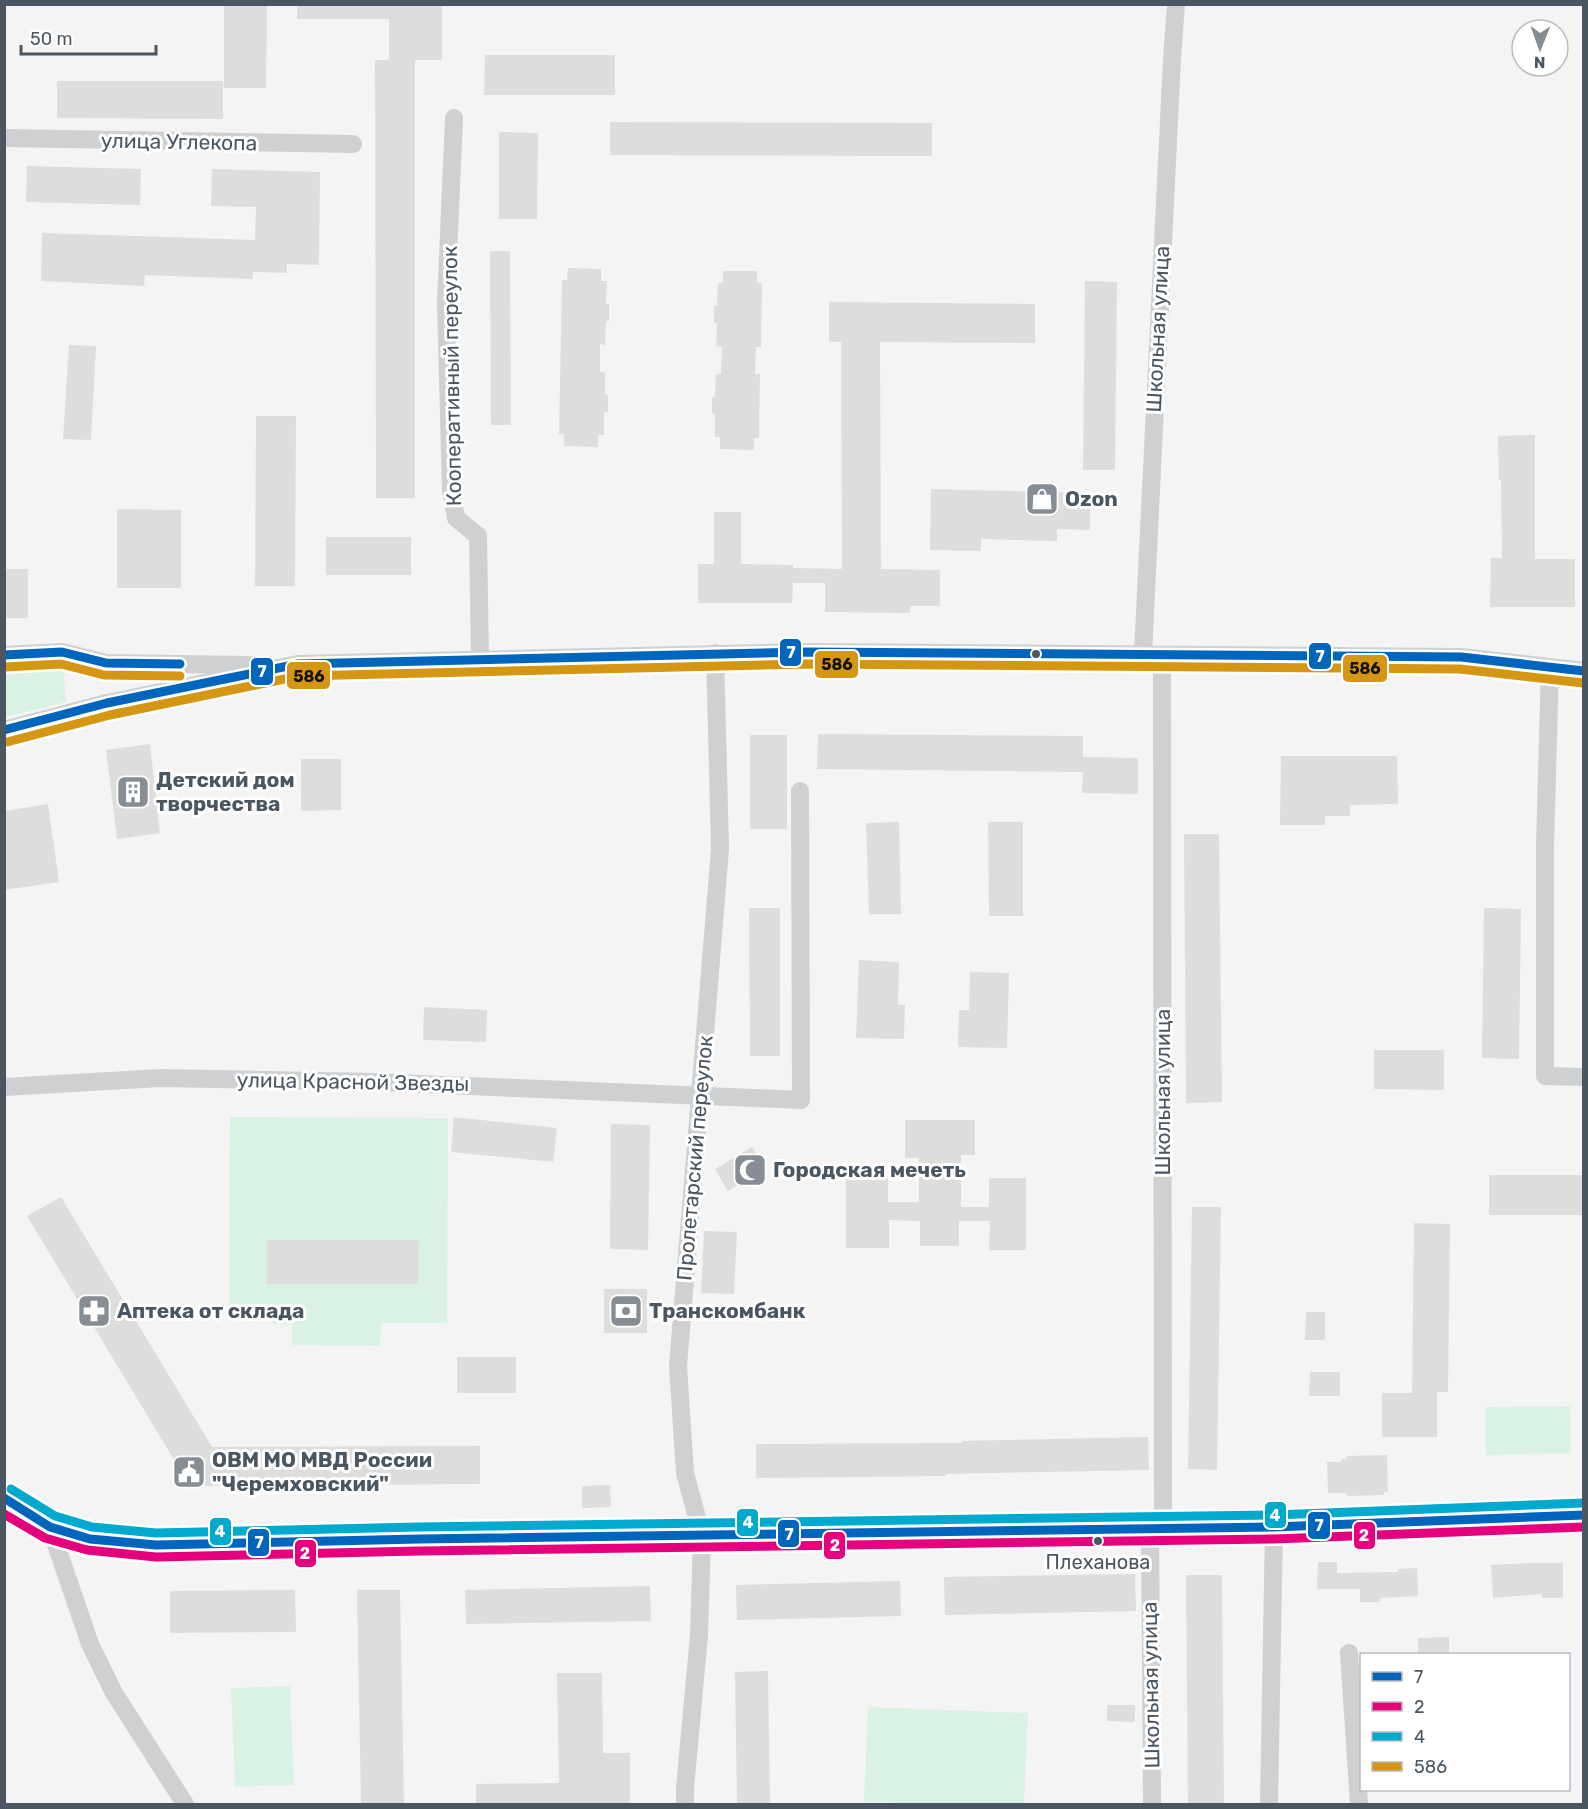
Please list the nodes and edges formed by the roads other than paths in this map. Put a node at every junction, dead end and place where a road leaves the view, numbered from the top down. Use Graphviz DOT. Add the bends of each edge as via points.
graph roads {
  1 [pos="1176,4"];
  2 [pos="454,118"];
  3 [pos="4,138"];
  4 [pos="353,144"];
  5 [pos="715,654"];
  6 [pos="1143,654"];
  7 [pos="4,655"];
  8 [pos="1162,655"];
  9 [pos="480,661"];
  10 [pos="1584,664"];
  11 [pos="284,666"];
  12 [pos="1550,667"];
  13 [pos="1584,671"];
  14 [pos="4,729"];
  15 [pos="800,791"];
  16 [pos="1584,1077"];
  17 [pos="4,1087"];
  18 [pos="701,1096"];
  19 [pos="4,1498"];
  20 [pos="1584,1515"];
  21 [pos="50,1527"];
  22 [pos="1274,1527"];
  23 [pos="1156,1529"];
  24 [pos="702,1536"];
  25 [pos="1348,1653"];
  26 [pos="185,1804"];
  27 [pos="685,1804"];
  28 [pos="1152,1804"];
  29 [pos="1269,1804"];
  30 [pos="1359,1804"];
  1 -- 6 [label="street, Школьная улица"];
  2 -- 9 [label="street, Кооперативный переулок" via="446,303 451,491 456,518 478,536"];
  3 -- 4 [label="street, улица Углекопа"];
  5 -- 6 [label="street"];
  5 -- 9 [label="street"];
  5 -- 18 [label="street, Пролетарский переулок" via="720,849"];
  6 -- 8 [label="street"];
  7 -- 11 [label="street" via="62,652 105,663"];
  8 -- 12 [label="street" via="1461,657"];
  8 -- 23 [label="street, Школьная улица"];
  9 -- 11 [label="street"];
  10 -- 12 [label="street"];
  11 -- 14 [label="street"];
  12 -- 13 [label="street"];
  12 -- 16 [label="street" via="1545,1076"];
  15 -- 18 [label="street, улица Красной Звезды" via="801,1100"];
  17 -- 18 [label="street, улица Красной Звезды" via="161,1078 399,1082"];
  18 -- 24 [label="street, Пролетарский переулок" via="678,1366 685,1473"];
  19 -- 21 [label="street"];
  20 -- 22 [label="street"];
  21 -- 24 [label="street" via="90,1539 156,1545"];
  21 -- 26 [label="street" via="90,1644 114,1693"];
  22 -- 23 [label="street"];
  22 -- 29 [label="street"];
  23 -- 24 [label="street"];
  23 -- 28 [label="street, Школьная улица"];
  24 -- 27 [label="street, Пролетарский переулок" via="699,1635"];
  25 -- 30 [label="street"];
}
